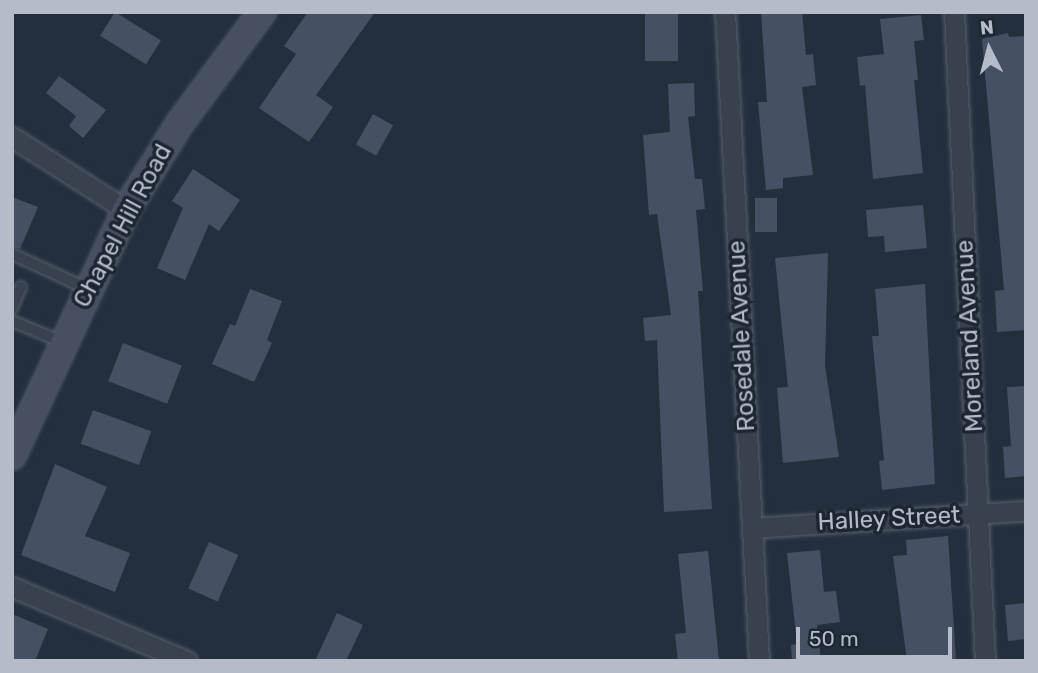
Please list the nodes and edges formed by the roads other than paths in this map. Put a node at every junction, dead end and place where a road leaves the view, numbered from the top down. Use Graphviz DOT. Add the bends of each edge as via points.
graph roads {
  1 [pos="262,12"];
  2 [pos="724,12"];
  3 [pos="954,12"];
  4 [pos="12,137"];
  5 [pos="126,210"];
  6 [pos="12,254"];
  7 [pos="20,287"];
  8 [pos="86,288"];
  9 [pos="12,308"];
  10 [pos="12,321"];
  11 [pos="62,342"];
  12 [pos="12,456"];
  13 [pos="1026,511"];
  14 [pos="979,514"];
  15 [pos="752,528"];
  16 [pos="12,587"];
  17 [pos="187,661"];
  18 [pos="759,661"];
  19 [pos="985,661"];
  1 -- 5 [label="street, Chapel Hill Road" via="180,122"];
  2 -- 15 [label="street, Rosedale Avenue"];
  3 -- 14 [label="street, Moreland Avenue"];
  4 -- 5 [label="street"];
  5 -- 8 [label="street, Chapel Hill Road"];
  6 -- 8 [label="lane"];
  7 -- 9 [label="lane"];
  8 -- 11 [label="street, Chapel Hill Road"];
  10 -- 11 [label="lane"];
  11 -- 12 [label="street, Chapel Hill Road"];
  13 -- 14 [label="street, Halley Street"];
  14 -- 15 [label="street, Halley Street"];
  14 -- 19 [label="street, Moreland Avenue"];
  15 -- 18 [label="street, Rosedale Avenue"];
  16 -- 17 [label="street"];
}
